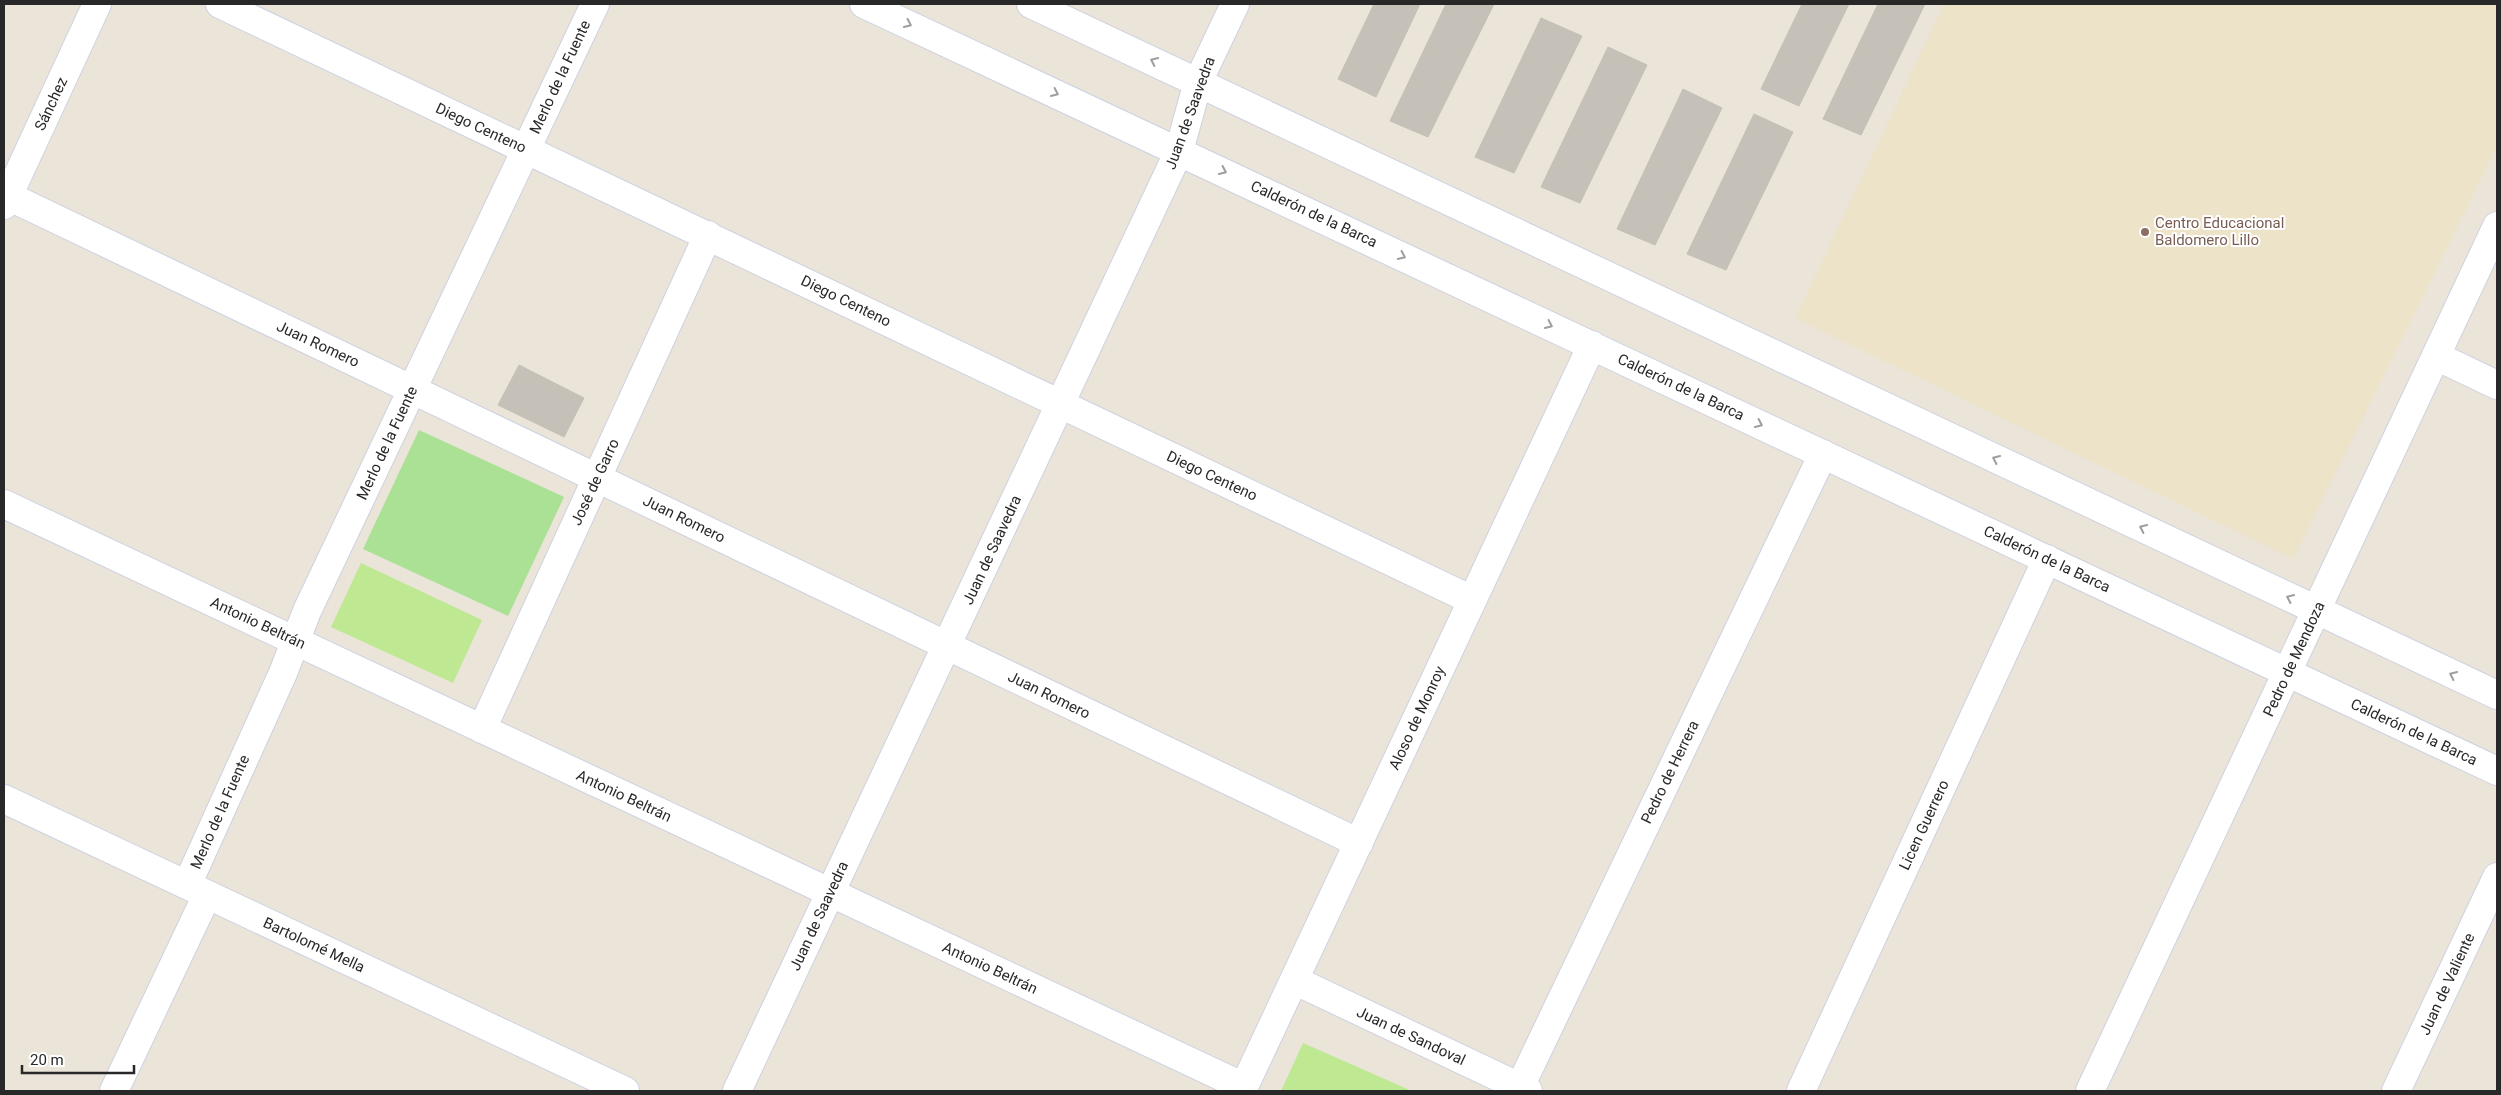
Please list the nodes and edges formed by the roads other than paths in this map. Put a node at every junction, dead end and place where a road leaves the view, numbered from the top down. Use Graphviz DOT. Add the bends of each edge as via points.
graph roads {
  1 [pos="97,4"];
  2 [pos="220,4"];
  3 [pos="595,4"];
  4 [pos="864,4"];
  5 [pos="1031,4"];
  6 [pos="1235,4"];
  7 [pos="1198,82"];
  8 [pos="526,149"];
  9 [pos="1179,151"];
  10 [pos="6,200"];
  11 [pos="2497,226"];
  12 [pos="708,235"];
  13 [pos="1592,345"];
  14 [pos="2436,356"];
  15 [pos="2497,385"];
  16 [pos="412,389"];
  17 [pos="1061,404"];
  18 [pos="1823,454"];
  19 [pos="597,477"];
  20 [pos="4,504"];
  21 [pos="2047,559"];
  22 [pos="1472,600"];
  23 [pos="2316,610"];
  24 [pos="295,641"];
  25 [pos="947,646"];
  26 [pos="2287,672"];
  27 [pos="2497,695"];
  28 [pos="482,729"];
  29 [pos="2497,771"];
  30 [pos="4,799"];
  31 [pos="1359,843"];
  32 [pos="2497,877"];
  33 [pos="197,890"];
  34 [pos="830,893"];
  35 [pos="1294,980"];
  36 [pos="1243,1089"];
  37 [pos="1522,1090"];
  38 [pos="114,1091"];
  39 [pos="625,1091"];
  40 [pos="737,1091"];
  41 [pos="1801,1091"];
  42 [pos="2090,1091"];
  43 [pos="2396,1091"];
  1 -- 10 [label="street, Sánchez"];
  2 -- 8 [label="street, Diego Centeno"];
  3 -- 8 [label="street, Merlo de la Fuente"];
  4 -- 9 [label="street, Calderón de la Barca, one-way"];
  7 -- 5 [label="street, one-way"];
  6 -- 7 [label="street, Juan de Saavedra"];
  7 -- 9 [label="street, Juan de Saavedra"];
  23 -- 7 [label="street, one-way"];
  8 -- 12 [label="street, Diego Centeno"];
  8 -- 16 [label="street, Merlo de la Fuente"];
  9 -- 13 [label="street, Calderón de la Barca, one-way"];
  9 -- 17 [label="street, Juan de Saavedra"];
  10 -- 16 [label="street, Juan Romero"];
  11 -- 14 [label="street, Pedro de Mendoza"];
  12 -- 17 [label="street, Diego Centeno"];
  12 -- 19 [label="street, José de Garro"];
  13 -- 18 [label="street, Calderón de la Barca, one-way"];
  13 -- 22 [label="street, Aloso de Monroy"];
  14 -- 15 [label="street"];
  14 -- 23 [label="street, Pedro de Mendoza"];
  16 -- 19 [label="street, Juan Romero"];
  16 -- 24 [label="street, Merlo de la Fuente"];
  17 -- 22 [label="street, Diego Centeno"];
  17 -- 25 [label="street, Juan de Saavedra"];
  18 -- 21 [label="street, Calderón de la Barca"];
  18 -- 37 [label="street, Pedro de Herrera"];
  19 -- 25 [label="street, Juan Romero"];
  19 -- 28 [label="street, José de Garro"];
  20 -- 24 [label="street, Antonio Beltrán"];
  21 -- 26 [label="street, Calderón de la Barca"];
  21 -- 41 [label="street, Licen Guerrero"];
  22 -- 31 [label="street, Aloso de Monroy"];
  23 -- 26 [label="street, Pedro de Mendoza"];
  27 -- 23 [label="street, one-way"];
  24 -- 28 [label="street, Antonio Beltrán"];
  24 -- 33 [label="street, Merlo de la Fuente"];
  25 -- 31 [label="street, Juan Romero"];
  25 -- 34 [label="street, Juan de Saavedra"];
  26 -- 29 [label="street, Calderón de la Barca"];
  26 -- 42 [label="street, Pedro de Mendoza"];
  28 -- 34 [label="street, Antonio Beltrán"];
  30 -- 33 [label="street, Bartolomé Mella"];
  31 -- 35 [label="street, Aloso de Monroy"];
  32 -- 43 [label="street, Juan de Valiente"];
  33 -- 38 [label="street, Merlo de la Fuente"];
  33 -- 39 [label="street, Bartolomé Mella"];
  34 -- 36 [label="street, Antonio Beltrán"];
  34 -- 40 [label="street, Juan de Saavedra"];
  35 -- 36 [label="street, Aloso de Monroy"];
  35 -- 37 [label="street, Juan de Sandoval"];
}
